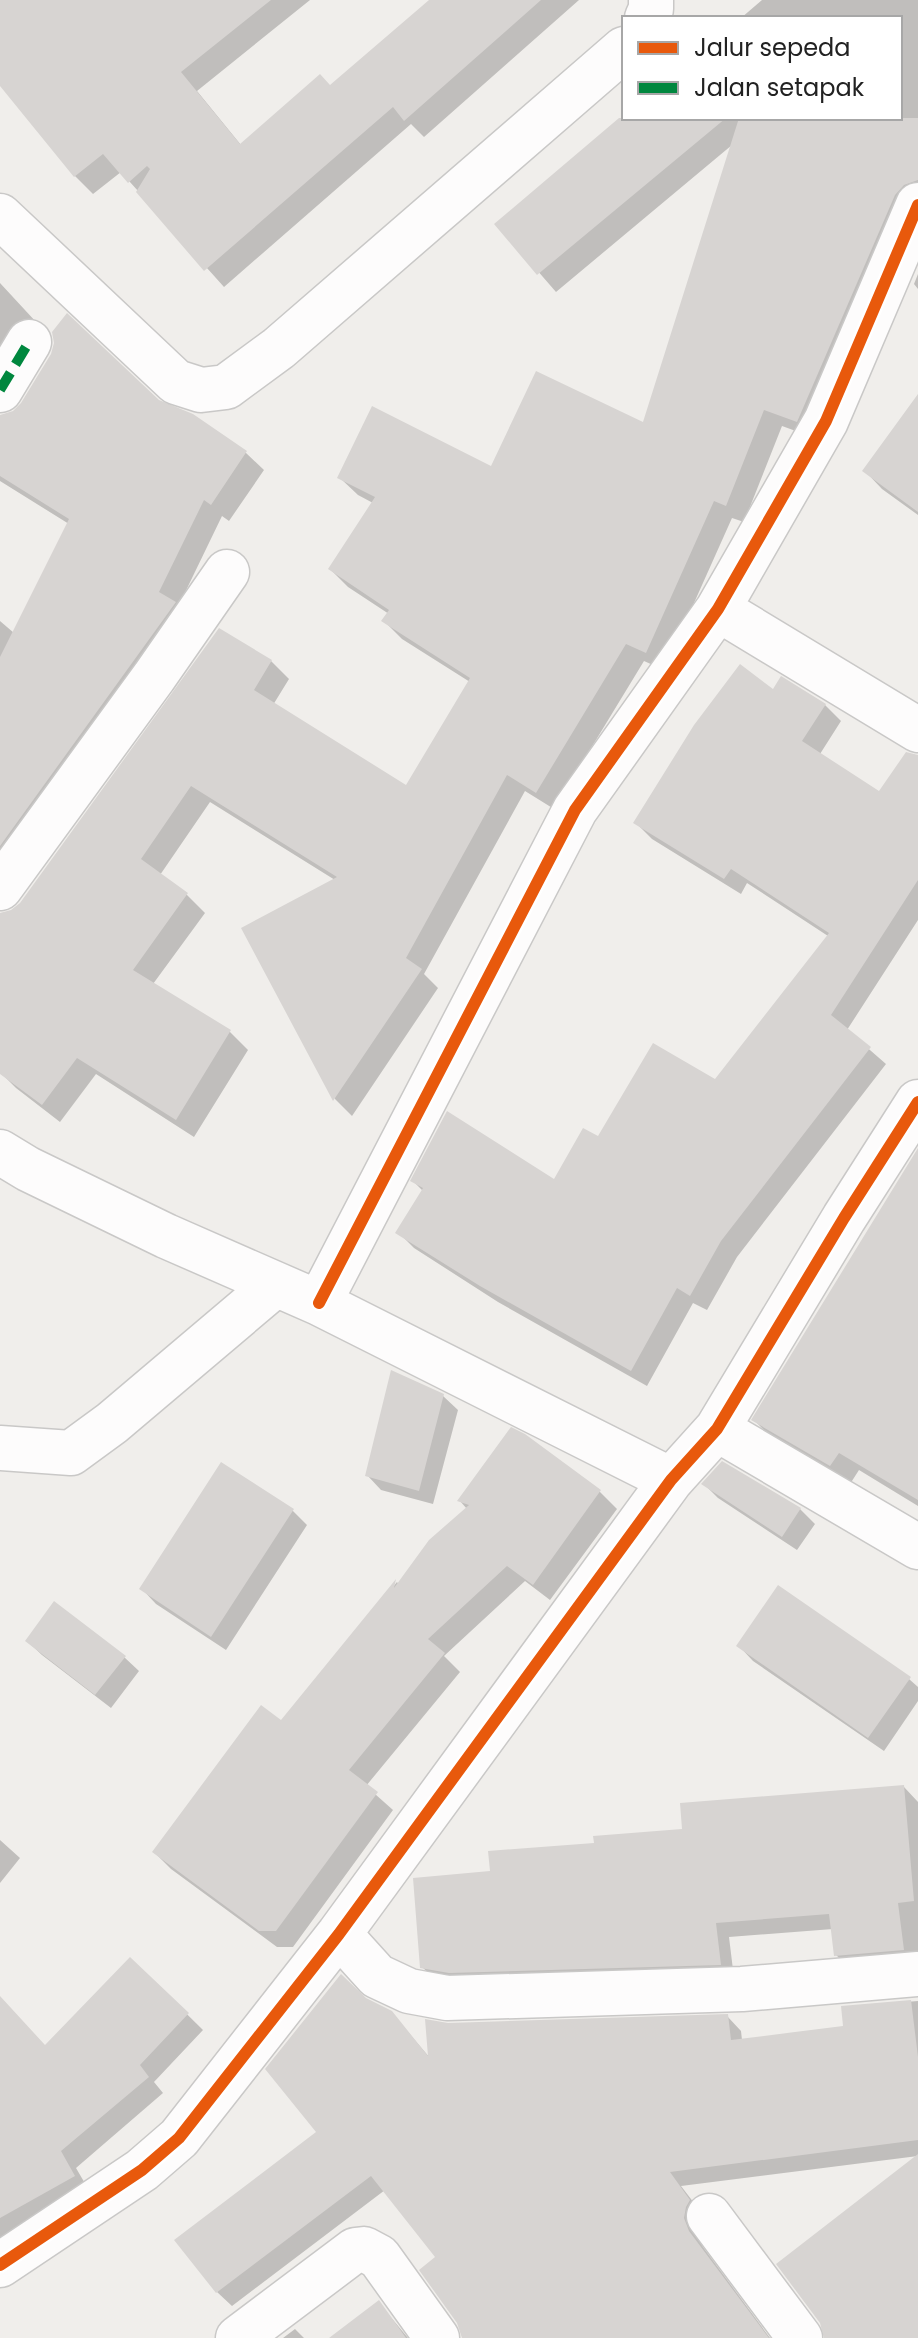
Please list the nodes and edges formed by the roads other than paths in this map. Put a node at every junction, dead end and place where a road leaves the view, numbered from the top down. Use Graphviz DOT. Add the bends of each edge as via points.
graph roads {
  1 [pos="622,51"];
  2 [pos="918,205"];
  3 [pos="0,216"];
  4 [pos="29,342"];
  5 [pos="0,390"];
  6 [pos="227,572"];
  7 [pos="718,609"];
  8 [pos="918,730"];
  9 [pos="0,888"];
  10 [pos="918,1102"];
  11 [pos="0,1152"];
  12 [pos="275,1285"];
  13 [pos="319,1303"];
  14 [pos="717,1429"];
  15 [pos="0,1448"];
  16 [pos="671,1480"];
  17 [pos="918,1547"];
  18 [pos="339,1934"];
  19 [pos="918,1974"];
  20 [pos="709,2216"];
  21 [pos="0,2265"];
  22 [pos="238,2338"];
  23 [pos="437,2338"];
  24 [pos="800,2338"];
  1 -- 3 [label="street" via="279,348 226,387 201,390 176,382"];
  2 -- 7 [label="street" via="826,421"];
  4 -- 5 [label="street"];
  6 -- 9 [label="street"];
  7 -- 8 [label="street"];
  7 -- 13 [label="street" via="575,810"];
  10 -- 14 [label="street"];
  11 -- 12 [label="street"];
  12 -- 13 [label="street"];
  12 -- 15 [label="street" via="71,1453"];
  13 -- 16 [label="street"];
  14 -- 16 [label="street"];
  14 -- 17 [label="street"];
  16 -- 18 [label="street"];
  18 -- 19 [label="street" via="377,1976 409,1991 447,1998 742,1989"];
  18 -- 21 [label="street" via="179,2138 142,2170"];
  20 -- 24 [label="street"];
  22 -- 23 [label="street" via="355,2250 364,2249 379,2257"];
}
